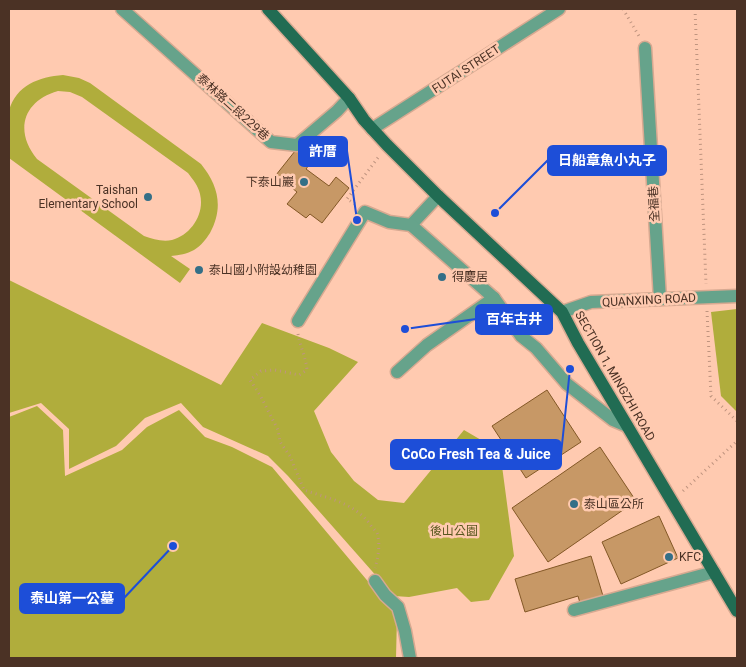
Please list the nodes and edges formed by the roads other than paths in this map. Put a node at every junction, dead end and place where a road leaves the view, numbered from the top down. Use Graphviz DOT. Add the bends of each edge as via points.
graph roads {
  1 [pos="122,9"];
  2 [pos="268,9"];
  3 [pos="559,9"];
  4 [pos="646,48"];
  5 [pos="348,98"];
  6 [pos="372,129"];
  7 [pos="438,196"];
  8 [pos="411,225"];
  9 [pos="737,296"];
  10 [pos="494,298"];
  11 [pos="660,299"];
  12 [pos="562,312"];
  13 [pos="298,321"];
  14 [pos="397,372"];
  15 [pos="627,426"];
  16 [pos="714,572"];
  17 [pos="375,581"];
  18 [pos="574,610"];
  19 [pos="737,611"];
  20 [pos="410,658"];
  1 -- 5 [label="street, 泰林路二段229巷" via="271,142 297,145"];
  2 -- 5 [label="main road, SECTION 1, MINGZHI ROAD"];
  3 -- 6 [label="street, FUTAI STREET"];
  4 -- 11 [label="street, 全福巷"];
  5 -- 6 [label="main road, SECTION 1, MINGZHI ROAD"];
  6 -- 7 [label="main road, SECTION 1, MINGZHI ROAD"];
  7 -- 8 [label="street"];
  7 -- 12 [label="main road, SECTION 1, MINGZHI ROAD"];
  8 -- 10 [label="street"];
  8 -- 13 [label="street" via="388,222 365,212"];
  9 -- 11 [label="street, QUANXING ROAD"];
  10 -- 14 [label="street" via="427,345"];
  10 -- 15 [label="street" via="521,336 536,348 567,384 613,420"];
  11 -- 12 [label="street, QUANXING ROAD" via="591,302"];
  12 -- 15 [label="main road, SECTION 1, MINGZHI ROAD"];
  15 -- 16 [label="main road, SECTION 1, MINGZHI ROAD"];
  16 -- 18 [label="street"];
  16 -- 19 [label="main road, SECTION 1, MINGZHI ROAD"];
  17 -- 20 [label="street" via="398,607"];
}
